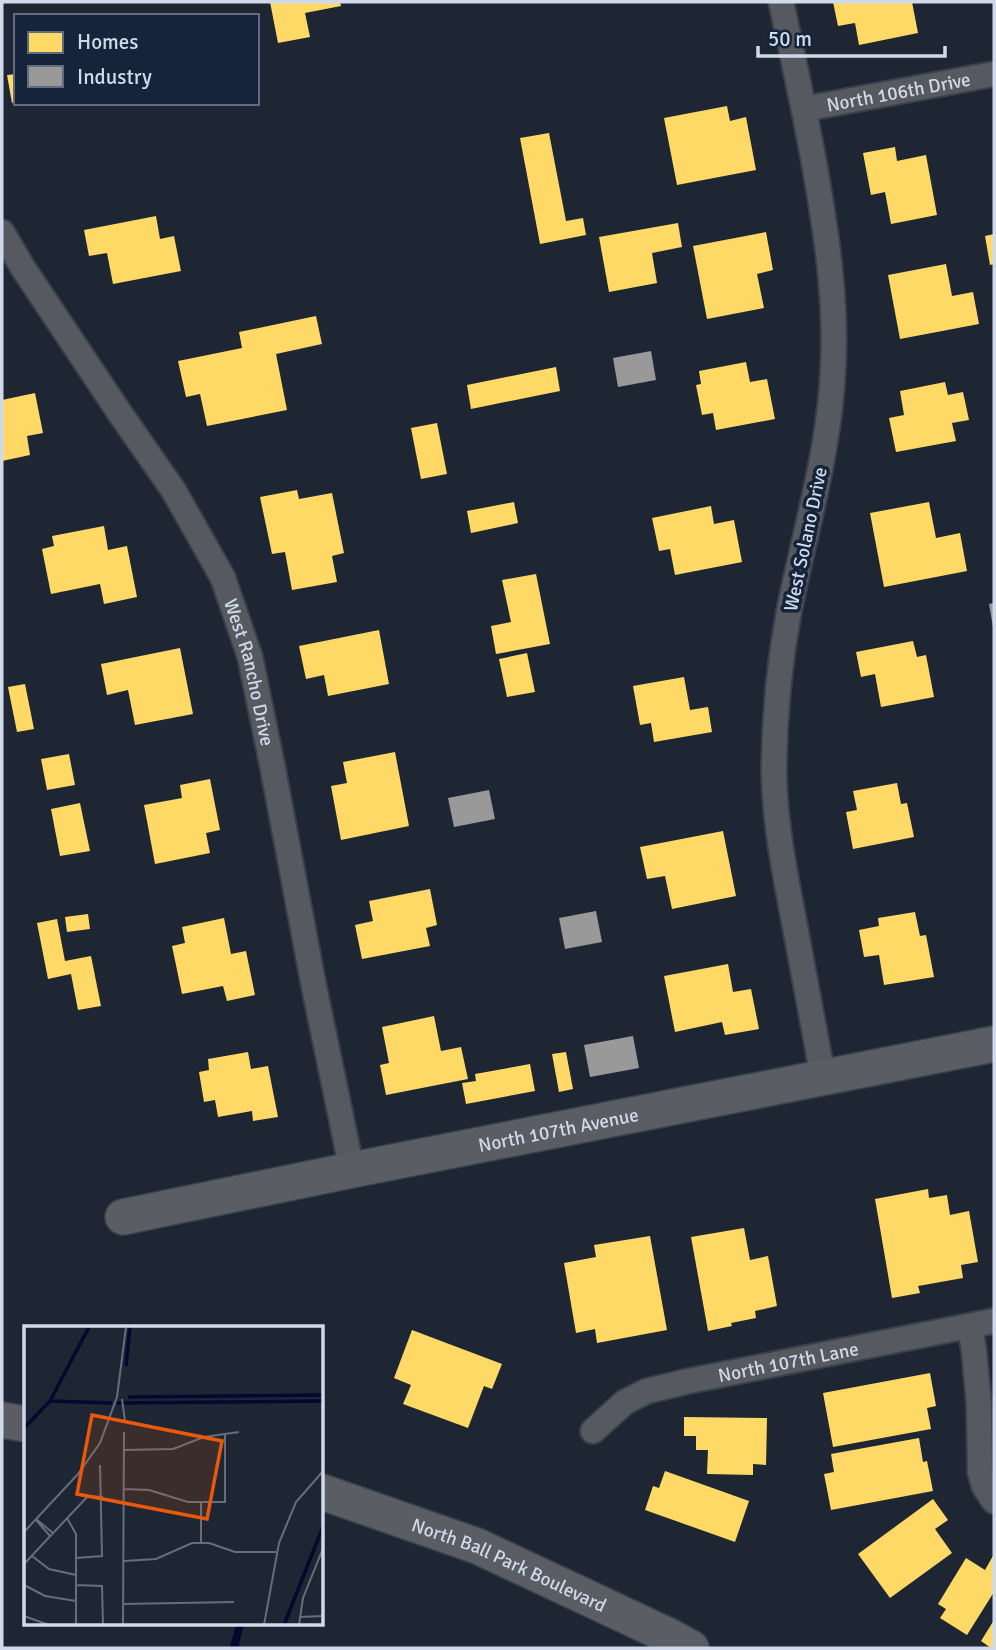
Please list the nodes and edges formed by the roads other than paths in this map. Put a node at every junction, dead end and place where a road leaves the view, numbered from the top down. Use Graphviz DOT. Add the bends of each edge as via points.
graph roads {
  1 [pos="781,2"];
  2 [pos="994,74"];
  3 [pos="804,109"];
  4 [pos="2,232"];
  5 [pos="994,1044"];
  6 [pos="823,1077"];
  7 [pos="352,1170"];
  8 [pos="123,1217"];
  9 [pos="994,1321"];
  10 [pos="970,1326"];
  11 [pos="2,1420"];
  12 [pos="24,1424"];
  13 [pos="593,1431"];
  14 [pos="324,1493"];
  15 [pos="989,1494"];
  16 [pos="691,1648"];
  1 -- 3 [label="street, West Solano Drive"];
  2 -- 3 [label="street, North 106th Drive"];
  3 -- 6 [label="street, West Solano Drive" via="831,273 832,384 820,475 779,678 774,776 783,860"];
  4 -- 7 [label="street, West Rancho Drive" via="174,491 223,578 250,657"];
  5 -- 6 [label="street, North 107th Avenue"];
  6 -- 7 [label="street, North 107th Avenue"];
  7 -- 8 [label="street, North 107th Avenue"];
  9 -- 10 [label="street, North 107th Lane"];
  10 -- 13 [label="street, North 107th Lane" via="647,1391 625,1402"];
  10 -- 15 [label="street" via="980,1462"];
  11 -- 12 [label="street"];
  14 -- 16 [label="street, North Ball Park Boulevard" via="477,1546"];
}
